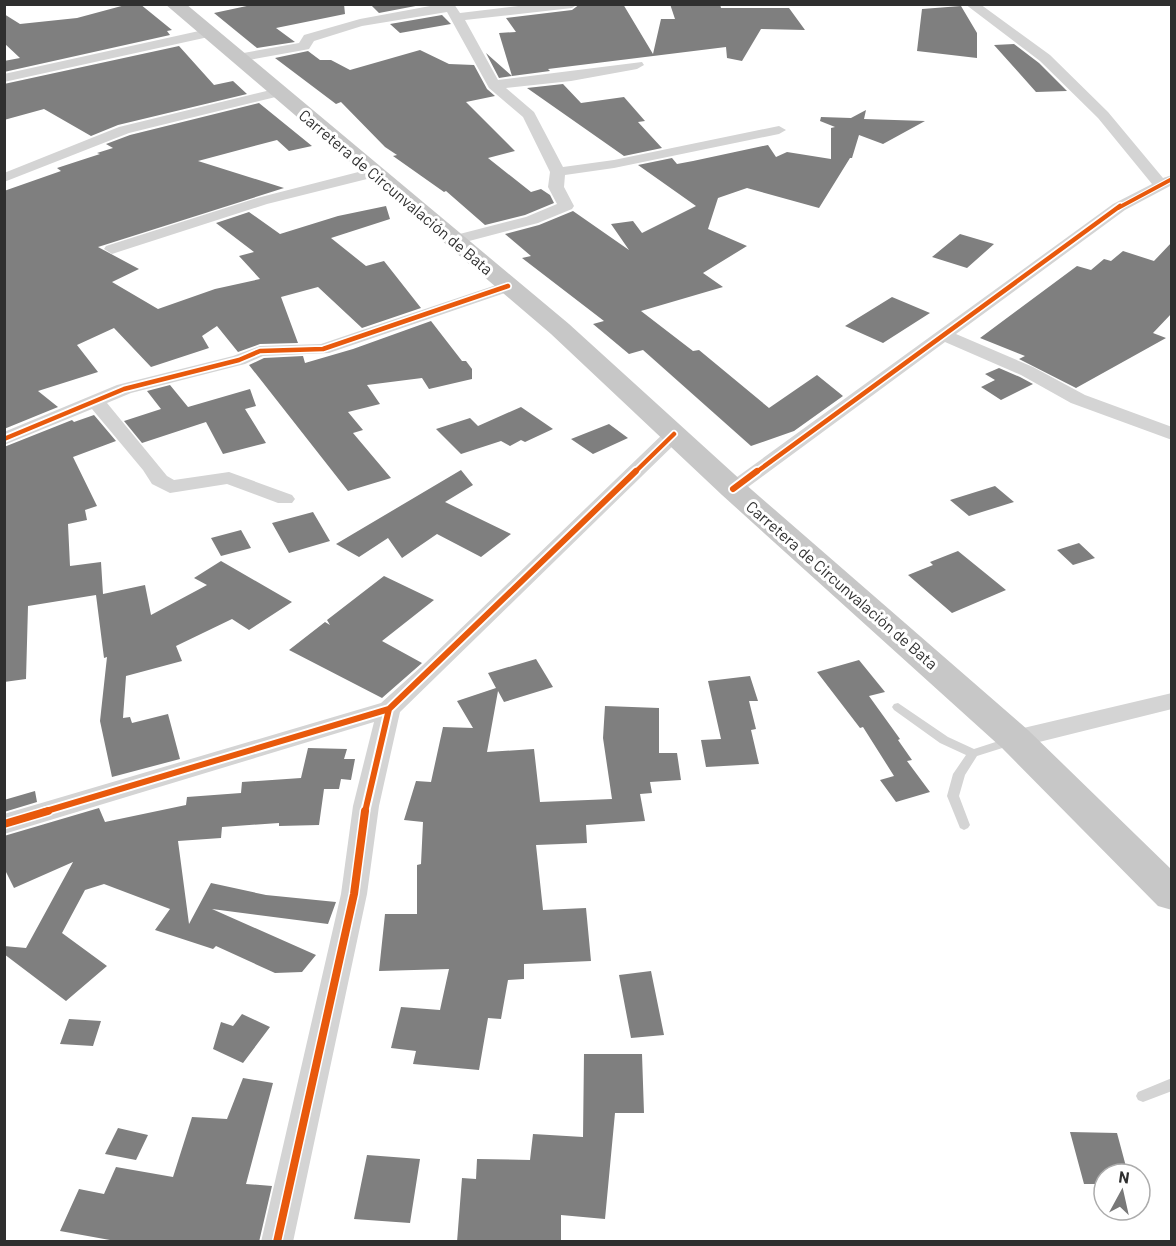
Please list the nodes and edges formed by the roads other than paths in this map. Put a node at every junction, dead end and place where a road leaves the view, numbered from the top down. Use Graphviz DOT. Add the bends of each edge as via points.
graph roads {
  1 [pos="174,4"];
  2 [pos="572,4"];
  3 [pos="971,4"];
  4 [pos="451,10"];
  5 [pos="208,33"];
  6 [pos="238,58"];
  7 [pos="638,65"];
  8 [pos="4,78"];
  9 [pos="494,86"];
  10 [pos="279,92"];
  11 [pos="779,130"];
  12 [pos="558,172"];
  13 [pos="374,173"];
  14 [pos="4,178"];
  15 [pos="1166,182"];
  16 [pos="454,240"];
  17 [pos="112,249"];
  18 [pos="508,286"];
  19 [pos="943,335"];
  20 [pos="96,402"];
  21 [pos="674,434"];
  22 [pos="1172,434"];
  23 [pos="4,438"];
  24 [pos="733,489"];
  25 [pos="285,499"];
  26 [pos="1172,701"];
  27 [pos="898,707"];
  28 [pos="389,709"];
  29 [pos="1015,739"];
  30 [pos="973,753"];
  31 [pos="4,824"];
  32 [pos="964,825"];
  33 [pos="1172,894"];
  34 [pos="1172,1084"];
  35 [pos="1143,1096"];
  36 [pos="277,1242"];
  1 -- 5 [label="main road, Carretera de Circunvalación de Bata"];
  2 -- 4 [label="street"];
  3 -- 15 [label="street" via="1045,58"];
  4 -- 6 [label="street" via="335,29 309,38 304,46"];
  4 -- 9 [label="street"];
  5 -- 6 [label="main road, Carretera de Circunvalación de Bata"];
  5 -- 8 [label="street"];
  6 -- 10 [label="main road, Carretera de Circunvalación de Bata"];
  7 -- 9 [label="street"];
  9 -- 12 [label="street" via="529,115"];
  10 -- 13 [label="main road, Carretera de Circunvalación de Bata"];
  10 -- 14 [label="street" via="124,130"];
  11 -- 12 [label="street"];
  12 -- 16 [label="street" via="556,187 566,206"];
  13 -- 16 [label="main road, Carretera de Circunvalación de Bata"];
  13 -- 17 [label="street" via="262,201"];
  15 -- 19 [label="street" via="1119,207"];
  16 -- 18 [label="main road, Carretera de Circunvalación de Bata"];
  18 -- 20 [label="street" via="323,349 260,351 239,360 124,389"];
  18 -- 21 [label="main road, Carretera de Circunvalación de Bata"];
  19 -- 22 [label="street" via="1027,371 1078,399"];
  19 -- 24 [label="street"];
  20 -- 23 [label="street"];
  20 -- 25 [label="street" via="159,480 170,487 229,478"];
  21 -- 24 [label="main road, Carretera de Circunvalación de Bata"];
  21 -- 28 [label="street"];
  24 -- 29 [label="main road, Carretera de Circunvalación de Bata"];
  26 -- 29 [label="street"];
  27 -- 30 [label="lane" via="944,740"];
  28 -- 31 [label="street"];
  28 -- 36 [label="street" via="366,806 352,906"];
  29 -- 30 [label="lane"];
  29 -- 33 [label="main road, Carretera de Circunvalación de Bata"];
  30 -- 32 [label="lane" via="958,774 953,796"];
  34 -- 35 [label="lane"];
}
